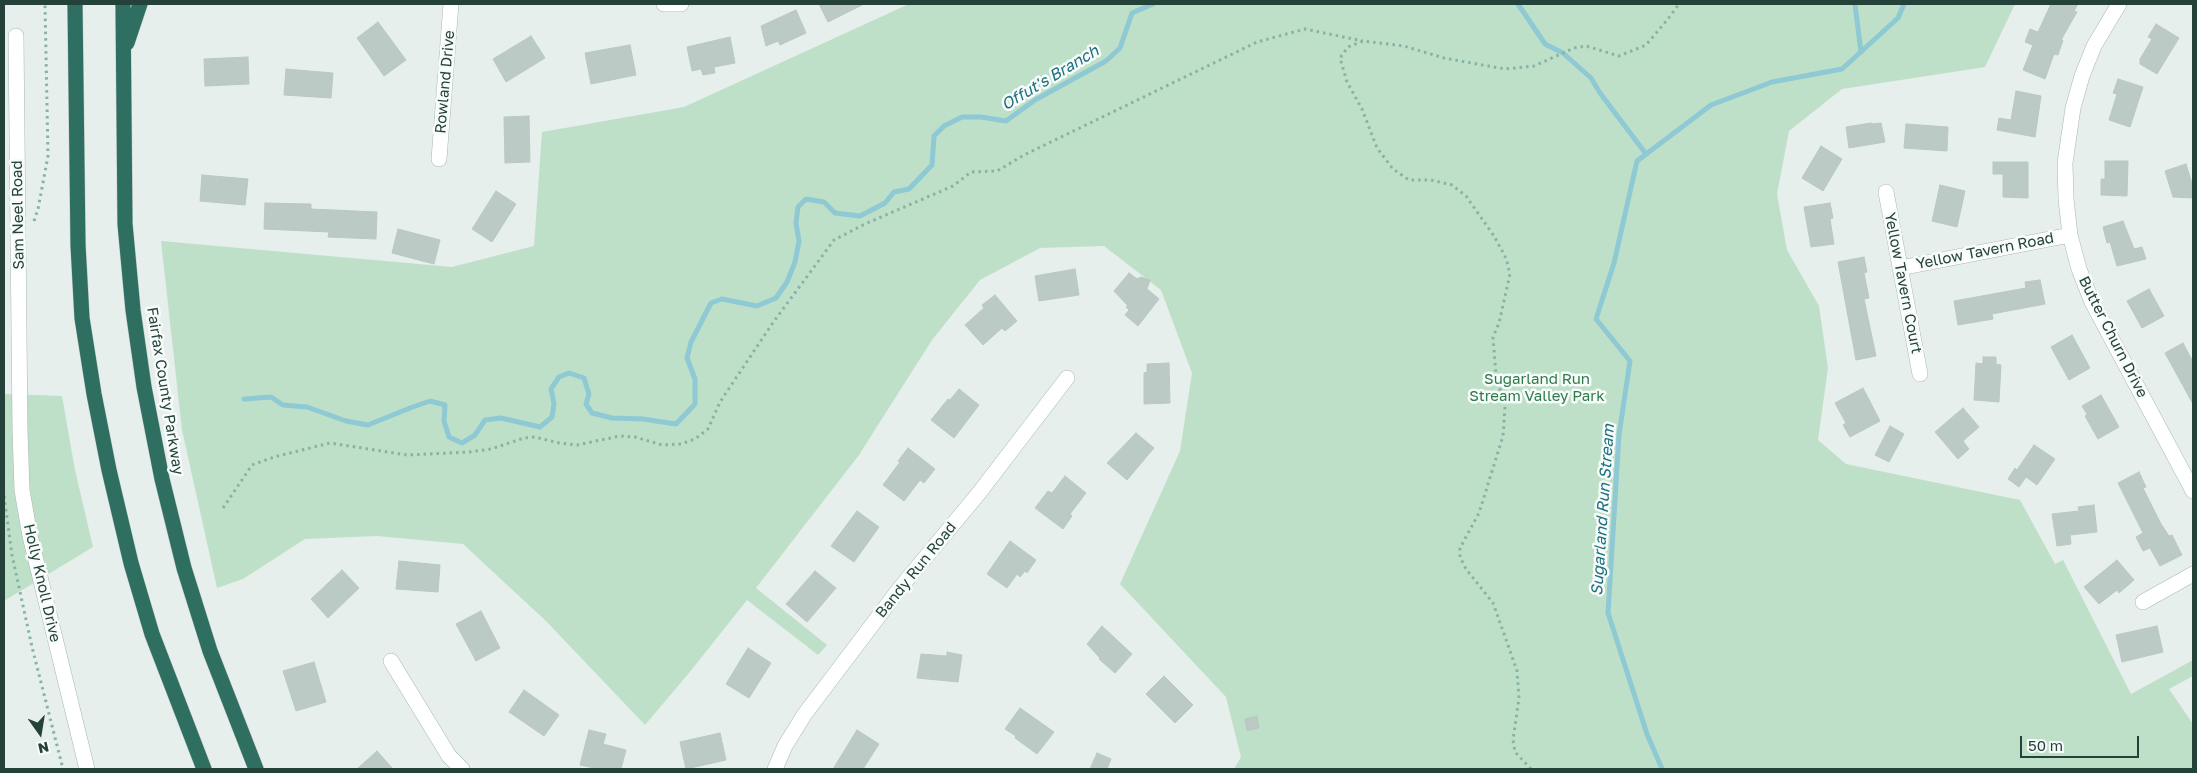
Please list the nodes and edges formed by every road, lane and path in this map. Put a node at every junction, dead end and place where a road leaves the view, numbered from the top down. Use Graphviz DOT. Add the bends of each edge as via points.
graph roads {
  1 [pos="45,4"];
  2 [pos="75,4"];
  3 [pos="123,4"];
  4 [pos="140,4"];
  5 [pos="451,4"];
  6 [pos="664,4"];
  7 [pos="681,4"];
  8 [pos="1679,4"];
  9 [pos="2118,4"];
  10 [pos="16,36"];
  11 [pos="1363,41"];
  12 [pos="123,51"];
  13 [pos="439,159"];
  14 [pos="1886,192"];
  15 [pos="33,224"];
  16 [pos="2070,234"];
  17 [pos="1900,268"];
  18 [pos="1920,374"];
  19 [pos="1067,378"];
  20 [pos="19,394"];
  21 [pos="2193,491"];
  22 [pos="4,496"];
  23 [pos="223,508"];
  24 [pos="2193,574"];
  25 [pos="2143,602"];
  26 [pos="391,661"];
  27 [pos="63,769"];
  28 [pos="87,769"];
  29 [pos="204,769"];
  30 [pos="256,769"];
  31 [pos="462,769"];
  32 [pos="776,769"];
  33 [pos="1531,769"];
  1 -- 15 [label="path" via="48,156"];
  2 -- 29 [label="highway" via="78,245 82,318 94,394 109,470 152,634"];
  3 -- 12 [label="highway, Fairfax County Parkway"];
  4 -- 12 [label="highway"];
  5 -- 13 [label="street, Rowland Drive"];
  6 -- 7 [label="street"];
  8 -- 11 [label="path" via="1646,45 1619,56 1586,46 1574,48 1534,66 1505,69 1444,58 1404,46"];
  9 -- 16 [label="street, Butter Churn Drive" via="2094,46 2073,108 2065,164"];
  10 -- 20 [label="street, Sam Neel Road"];
  11 -- 23 [label="path" via="1305,29 1257,42 997,171 971,172 953,186 834,240 725,394 708,428 695,439 662,445 620,436 577,445 535,437 491,449 407,455 330,443 252,465"];
  11 -- 33 [label="path" via="1348,47 1340,58 1347,82 1362,108 1377,148 1393,169 1409,180 1431,180 1452,185 1466,196 1494,236 1506,258 1510,274 1499,323 1492,337 1496,375 1505,407 1503,436 1479,513 1460,548 1460,557 1466,570 1494,603 1517,671 1519,698 1513,740 1515,752"];
  12 -- 30 [label="highway, Fairfax County Parkway" via="125,224 144,387 184,568 210,651"];
  14 -- 17 [label="street, Yellow Tavern Court"];
  16 -- 17 [label="street, Yellow Tavern Road"];
  16 -- 21 [label="street, Butter Churn Drive" via="2092,302"];
  17 -- 18 [label="street, Yellow Tavern Court"];
  19 -- 32 [label="street, Bandy Run Road" via="804,715 785,746"];
  20 -- 28 [label="street, Holly Knoll Drive" via="22,490 30,536"];
  22 -- 27 [label="path" via="12,555"];
  24 -- 25 [label="street"];
  26 -- 31 [label="street" via="449,756"];
}
